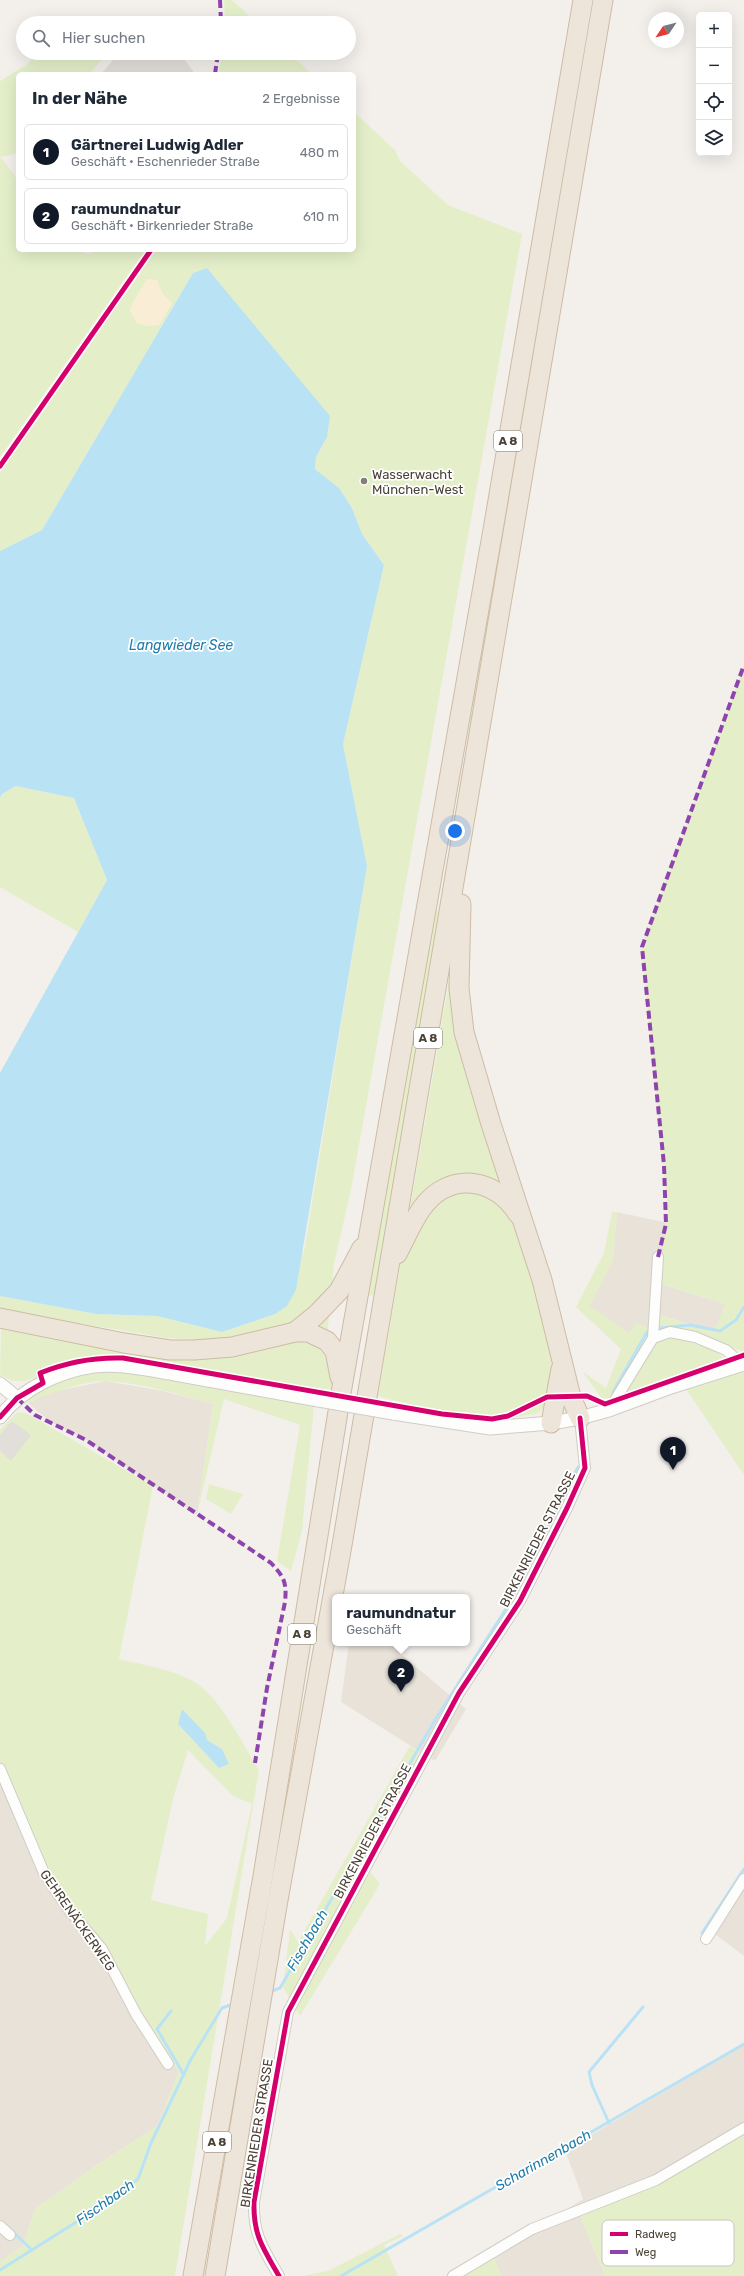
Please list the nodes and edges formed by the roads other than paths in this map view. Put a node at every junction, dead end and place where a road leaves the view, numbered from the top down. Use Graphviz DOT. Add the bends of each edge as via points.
graph roads {
  1 [pos="583,0"];
  2 [pos="603,0"];
  3 [pos="467,808"];
  4 [pos="522,1220"];
  5 [pos="370,1233"];
  6 [pos="658,1257"];
  7 [pos="390,1268"];
  8 [pos="5,1321"];
  9 [pos="295,1332"];
  10 [pos="653,1338"];
  11 [pos="562,1362"];
  12 [pos="741,1365"];
  13 [pos="0,1384"];
  14 [pos="342,1392"];
  15 [pos="17,1398"];
  16 [pos="610,1410"];
  17 [pos="0,1417"];
  18 [pos="580,1418"];
  19 [pos="550,1423"];
  20 [pos="333,1594"];
  21 [pos="332,1599"];
  22 [pos="0,1769"];
  23 [pos="744,1879"];
  24 [pos="706,1939"];
  25 [pos="168,2064"];
  26 [pos="744,2128"];
  27 [pos="0,2226"];
  28 [pos="10,2235"];
  29 [pos="193,2276"];
  30 [pos="215,2276"];
  31 [pos="279,2276"];
  32 [pos="453,2276"];
  1 -- 5 [label="highway, A 8"];
  2 -- 3 [label="highway, A 8"];
  3 -- 4 [label="highway" via="471,830 461,900 459,988 464,1032"];
  3 -- 7 [label="highway, A 8"];
  4 -- 7 [label="highway" via="504,1196 488,1185 467,1182 449,1186 433,1196 422,1208"];
  4 -- 11 [label="highway" via="542,1280"];
  5 -- 9 [label="highway" via="340,1291"];
  5 -- 14 [label="highway, A 8"];
  6 -- 10 [label="street"];
  7 -- 20 [label="highway, A 8"];
  8 -- 9 [label="highway" via="170,1350 232,1347"];
  9 -- 14 [label="highway" via="308,1332 327,1340 335,1351 339,1364"];
  10 -- 12 [label="street" via="670,1332 695,1337 726,1350"];
  10 -- 16 [label="street"];
  11 -- 18 [label="highway" via="571,1397"];
  11 -- 19 [label="highway"];
  12 -- 16 [label="street"];
  13 -- 15 [label="street"];
  14 -- 29 [label="highway, A 8"];
  15 -- 17 [label="street"];
  15 -- 19 [label="street, bridge" via="60,1374 94,1366 127,1366 490,1428"];
  16 -- 18 [label="street"];
  18 -- 19 [label="street"];
  18 -- 31 [label="street, BIRKENRIEDER STRASSE" via="585,1468 567,1508 520,1601 459,1693 288,2012 254,2202 254,2222 261,2244"];
  21 -- 30 [label="highway, A 8"];
  22 -- 25 [label="street, GEHRENÄCKERWEG" via="44,1873 69,1910 102,1949 136,2014"];
  23 -- 24 [label="street"];
  26 -- 32 [label="street" via="656,2180 532,2228"];
  27 -- 28 [label="street"];
}
